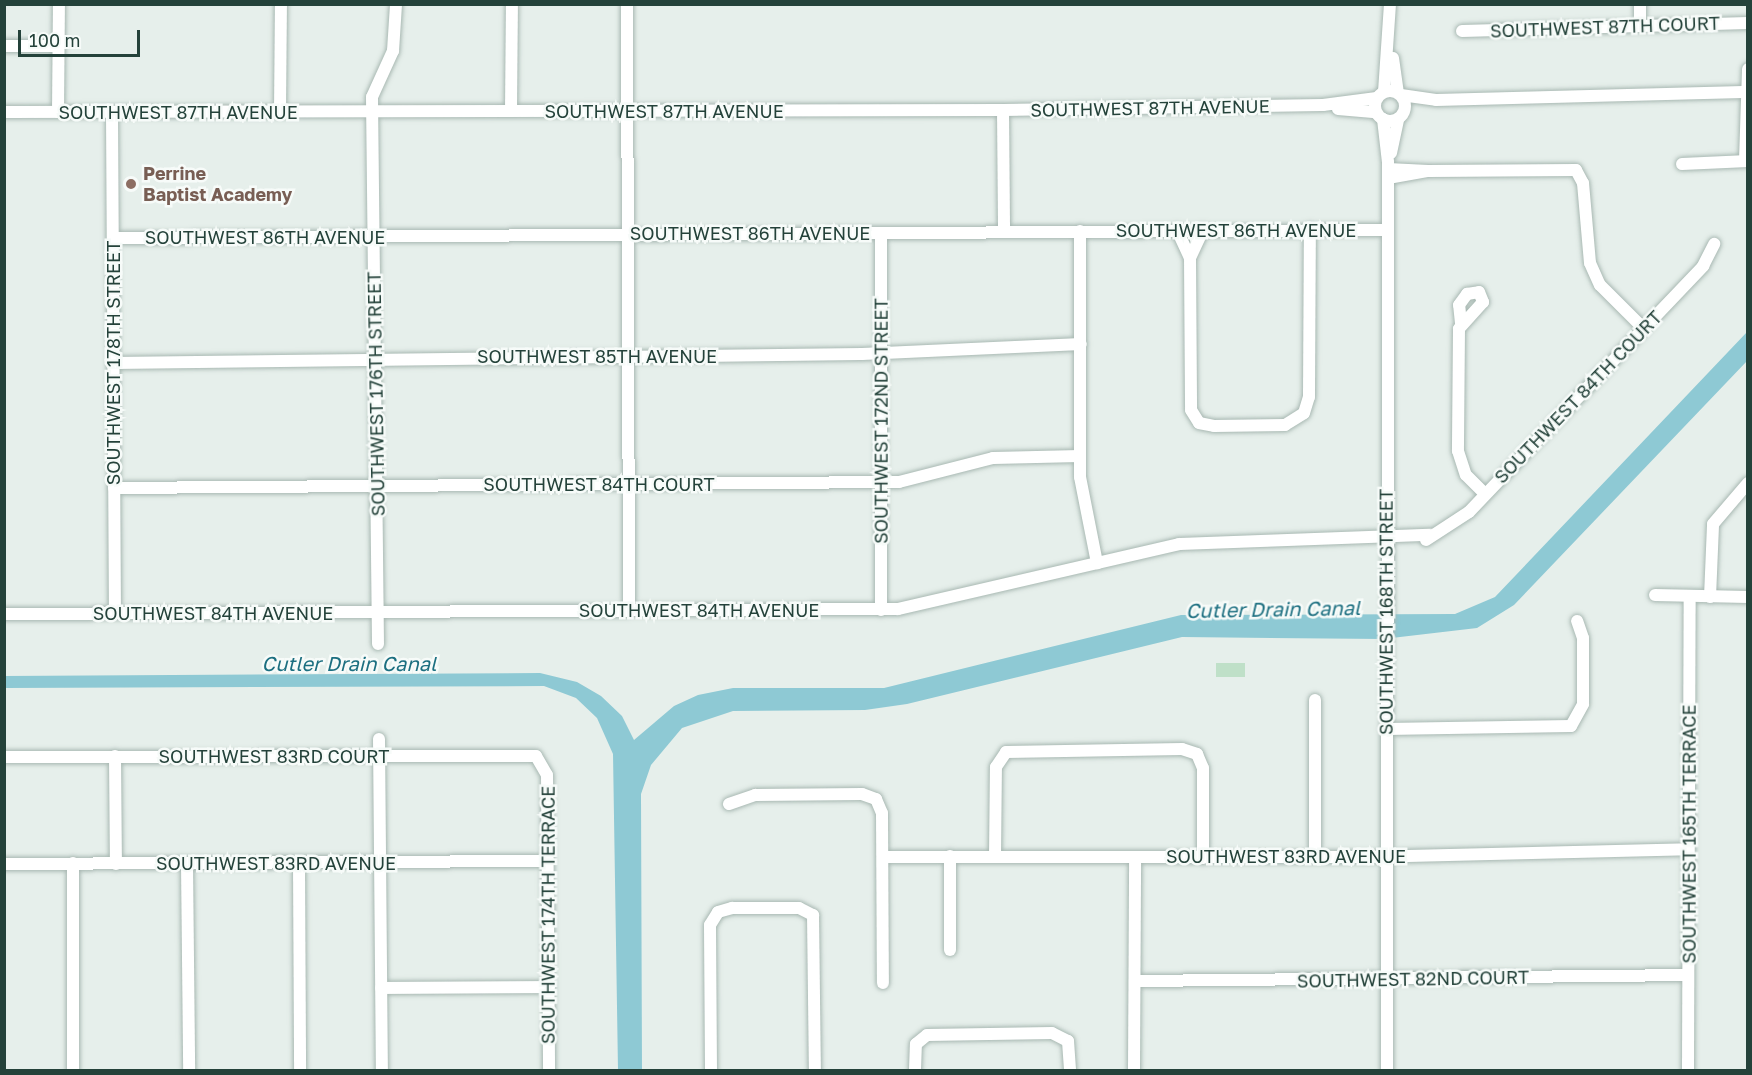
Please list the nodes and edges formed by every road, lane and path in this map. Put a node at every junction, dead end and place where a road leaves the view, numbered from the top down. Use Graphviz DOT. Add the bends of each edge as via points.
graph roads {
  1 [pos="59,4"];
  2 [pos="281,4"];
  3 [pos="396,4"];
  4 [pos="512,4"];
  5 [pos="627,4"];
  6 [pos="1390,4"];
  7 [pos="1640,4"];
  8 [pos="1748,23"];
  9 [pos="1640,26"];
  10 [pos="1462,31"];
  11 [pos="4,46"];
  12 [pos="59,46"];
  13 [pos="1389,47"];
  14 [pos="1748,69"];
  15 [pos="1743,92"];
  16 [pos="1400,94"];
  17 [pos="1380,95"];
  18 [pos="1436,100"];
  19 [pos="1323,105"];
  20 [pos="1003,110"];
  21 [pos="372,111"];
  22 [pos="511,111"];
  23 [pos="628,111"];
  24 [pos="4,112"];
  25 [pos="58,112"];
  26 [pos="280,112"];
  27 [pos="112,113"];
  28 [pos="1401,115"];
  29 [pos="1380,116"];
  30 [pos="1746,161"];
  31 [pos="1682,164"];
  32 [pos="1388,170"];
  33 [pos="1310,229"];
  34 [pos="1177,230"];
  35 [pos="1203,230"];
  36 [pos="1388,230"];
  37 [pos="1080,231"];
  38 [pos="1004,232"];
  39 [pos="627,233"];
  40 [pos="881,233"];
  41 [pos="374,237"];
  42 [pos="113,238"];
  43 [pos="1714,244"];
  44 [pos="1190,258"];
  45 [pos="1461,323"];
  46 [pos="1644,329"];
  47 [pos="1080,344"];
  48 [pos="882,353"];
  49 [pos="628,356"];
  50 [pos="376,360"];
  51 [pos="113,363"];
  52 [pos="1080,456"];
  53 [pos="881,482"];
  54 [pos="1748,483"];
  55 [pos="630,484"];
  56 [pos="377,486"];
  57 [pos="114,488"];
  58 [pos="1485,494"];
  59 [pos="1386,537"];
  60 [pos="1097,563"];
  61 [pos="1655,595"];
  62 [pos="1710,597"];
  63 [pos="1748,597"];
  64 [pos="1690,598"];
  65 [pos="629,610"];
  66 [pos="881,610"];
  67 [pos="116,613"];
  68 [pos="378,613"];
  69 [pos="4,614"];
  70 [pos="1576,621"];
  71 [pos="378,644"];
  72 [pos="1315,700"];
  73 [pos="1386,729"];
  74 [pos="379,739"];
  75 [pos="116,756"];
  76 [pos="379,756"];
  77 [pos="4,757"];
  78 [pos="542,761"];
  79 [pos="729,804"];
  80 [pos="1688,849"];
  81 [pos="950,856"];
  82 [pos="1385,856"];
  83 [pos="883,857"];
  84 [pos="995,857"];
  85 [pos="1135,857"];
  86 [pos="1315,857"];
  87 [pos="1203,858"];
  88 [pos="548,861"];
  89 [pos="73,863"];
  90 [pos="187,863"];
  91 [pos="299,863"];
  92 [pos="380,863"];
  93 [pos="4,864"];
  94 [pos="116,864"];
  95 [pos="950,950"];
  96 [pos="1688,975"];
  97 [pos="1384,980"];
  98 [pos="1137,981"];
  99 [pos="883,983"];
  100 [pos="549,987"];
  101 [pos="381,988"];
  102 [pos="1384,1068"];
  103 [pos="73,1071"];
  104 [pos="189,1071"];
  105 [pos="300,1071"];
  106 [pos="382,1071"];
  107 [pos="549,1071"];
  108 [pos="711,1071"];
  109 [pos="815,1071"];
  110 [pos="915,1071"];
  111 [pos="1070,1071"];
  112 [pos="1134,1071"];
  113 [pos="1688,1071"];
  1 -- 12 [label="street"];
  2 -- 26 [label="street"];
  3 -- 21 [label="street, SOUTHWEST 176TH STREET" via="393,51 372,97"];
  4 -- 22 [label="street"];
  5 -- 23 [label="street"];
  6 -- 13 [label="street"];
  7 -- 9 [label="street"];
  8 -- 9 [label="street, SOUTHWEST 87TH COURT"];
  9 -- 10 [label="street, SOUTHWEST 87TH COURT"];
  11 -- 12 [label="street"];
  12 -- 25 [label="street"];
  13 -- 16 [label="street"];
  13 -- 17 [label="street"];
  14 -- 15 [label="street"];
  15 -- 18 [label="street"];
  15 -- 30 [label="street"];
  16 -- 17 [label="street, SOUTHWEST 87TH AVENUE"];
  16 -- 18 [label="street"];
  16 -- 28 [label="street"];
  17 -- 19 [label="street, SOUTHWEST 87TH AVENUE"];
  17 -- 29 [label="street, SOUTHWEST 168TH STREET"];
  18 -- 28 [label="street"];
  19 -- 20 [label="street, SOUTHWEST 87TH AVENUE"];
  19 -- 29 [label="street, SOUTHWEST 87TH AVENUE"];
  20 -- 23 [label="street, SOUTHWEST 87TH AVENUE"];
  20 -- 38 [label="street"];
  21 -- 22 [label="street, SOUTHWEST 87TH AVENUE"];
  21 -- 26 [label="street, SOUTHWEST 87TH AVENUE"];
  21 -- 41 [label="street, SOUTHWEST 176TH STREET"];
  22 -- 23 [label="street, SOUTHWEST 87TH AVENUE"];
  23 -- 39 [label="street"];
  24 -- 25 [label="street, SOUTHWEST 87TH AVENUE"];
  25 -- 27 [label="street, SOUTHWEST 87TH AVENUE"];
  26 -- 27 [label="street, SOUTHWEST 87TH AVENUE"];
  27 -- 42 [label="street, SOUTHWEST 178TH STREET"];
  28 -- 29 [label="street, SOUTHWEST 87TH AVENUE"];
  28 -- 32 [label="street, SOUTHWEST 168TH STREET"];
  29 -- 32 [label="street, SOUTHWEST 168TH STREET"];
  30 -- 31 [label="street"];
  32 -- 36 [label="street, SOUTHWEST 168TH STREET"];
  32 -- 46 [label="street" via="1576,170 1583,183 1590,263 1600,285"];
  33 -- 35 [label="street, SOUTHWEST 86TH AVENUE"];
  33 -- 36 [label="street, SOUTHWEST 86TH AVENUE"];
  33 -- 44 [label="street" via="1309,397 1304,413 1285,425 1206,425 1196,420 1190,387"];
  34 -- 35 [label="street, SOUTHWEST 86TH AVENUE"];
  34 -- 37 [label="street, SOUTHWEST 86TH AVENUE"];
  34 -- 44 [label="street"];
  35 -- 44 [label="street"];
  36 -- 59 [label="street, SOUTHWEST 168TH STREET"];
  37 -- 38 [label="street, SOUTHWEST 86TH AVENUE"];
  37 -- 47 [label="street"];
  38 -- 40 [label="street, SOUTHWEST 86TH AVENUE"];
  39 -- 40 [label="street, SOUTHWEST 86TH AVENUE"];
  39 -- 41 [label="street, SOUTHWEST 86TH AVENUE"];
  39 -- 49 [label="street"];
  40 -- 48 [label="street, SOUTHWEST 172ND STREET"];
  41 -- 42 [label="street, SOUTHWEST 86TH AVENUE"];
  41 -- 50 [label="street, SOUTHWEST 176TH STREET"];
  42 -- 51 [label="street, SOUTHWEST 178TH STREET"];
  43 -- 46 [label="street, SOUTHWEST 84TH COURT" via="1702,266"];
  45 -- 58 [label="street" via="1459,461"];
  46 -- 58 [label="street, SOUTHWEST 84TH COURT"];
  47 -- 48 [label="street, SOUTHWEST 85TH AVENUE"];
  47 -- 52 [label="street"];
  48 -- 49 [label="street, SOUTHWEST 85TH AVENUE"];
  48 -- 53 [label="street, SOUTHWEST 172ND STREET"];
  49 -- 50 [label="street, SOUTHWEST 85TH AVENUE"];
  49 -- 55 [label="street"];
  50 -- 51 [label="street, SOUTHWEST 85TH AVENUE"];
  50 -- 56 [label="street, SOUTHWEST 176TH STREET"];
  51 -- 57 [label="street, SOUTHWEST 178TH STREET"];
  52 -- 53 [label="street, SOUTHWEST 84TH COURT" via="1005,456 925,479"];
  52 -- 60 [label="street" via="1081,490"];
  53 -- 55 [label="street, SOUTHWEST 84TH COURT"];
  53 -- 66 [label="street, SOUTHWEST 172ND STREET"];
  54 -- 62 [label="street" via="1713,524"];
  55 -- 56 [label="street, SOUTHWEST 84TH COURT"];
  55 -- 65 [label="street"];
  56 -- 57 [label="street, SOUTHWEST 84TH COURT"];
  56 -- 68 [label="street, SOUTHWEST 176TH STREET"];
  57 -- 67 [label="street, SOUTHWEST 178TH STREET"];
  58 -- 59 [label="street, SOUTHWEST 84TH COURT" via="1454,525 1430,536"];
  59 -- 60 [label="street, SOUTHWEST 84TH AVENUE" via="1189,543"];
  59 -- 73 [label="street, SOUTHWEST 168TH STREET"];
  60 -- 66 [label="street, SOUTHWEST 84TH AVENUE" via="931,604"];
  61 -- 64 [label="street"];
  62 -- 63 [label="street"];
  62 -- 64 [label="street"];
  64 -- 80 [label="street, SOUTHWEST 165TH TERRACE"];
  65 -- 66 [label="street, SOUTHWEST 84TH AVENUE"];
  65 -- 68 [label="street, SOUTHWEST 84TH AVENUE"];
  67 -- 68 [label="street, SOUTHWEST 84TH AVENUE"];
  67 -- 69 [label="street, SOUTHWEST 84TH AVENUE"];
  68 -- 71 [label="street, SOUTHWEST 176TH STREET"];
  70 -- 73 [label="street" via="1583,638 1583,704 1575,723"];
  72 -- 86 [label="street"];
  73 -- 82 [label="street, SOUTHWEST 168TH STREET"];
  74 -- 76 [label="street"];
  75 -- 76 [label="street, SOUTHWEST 83RD COURT"];
  75 -- 77 [label="street, SOUTHWEST 83RD COURT"];
  75 -- 94 [label="street"];
  76 -- 78 [label="street, SOUTHWEST 83RD COURT" via="528,755"];
  76 -- 92 [label="street"];
  78 -- 88 [label="street, SOUTHWEST 174TH TERRACE" via="547,775"];
  79 -- 83 [label="street" via="755,795 862,794 876,799 882,813"];
  80 -- 82 [label="street, SOUTHWEST 83RD AVENUE"];
  80 -- 96 [label="street, SOUTHWEST 165TH TERRACE"];
  81 -- 83 [label="street, SOUTHWEST 83RD AVENUE"];
  81 -- 84 [label="street, SOUTHWEST 83RD AVENUE"];
  81 -- 95 [label="street"];
  82 -- 86 [label="street, SOUTHWEST 83RD AVENUE"];
  82 -- 97 [label="street, SOUTHWEST 168TH STREET"];
  83 -- 99 [label="street"];
  84 -- 85 [label="street, SOUTHWEST 83RD AVENUE"];
  84 -- 87 [label="street" via="995,773 1002,754 1182,749 1200,758"];
  85 -- 87 [label="street, SOUTHWEST 83RD AVENUE"];
  85 -- 98 [label="street"];
  86 -- 87 [label="street, SOUTHWEST 83RD AVENUE"];
  88 -- 92 [label="street, SOUTHWEST 83RD AVENUE"];
  88 -- 100 [label="street, SOUTHWEST 174TH TERRACE"];
  89 -- 93 [label="street, SOUTHWEST 83RD AVENUE"];
  89 -- 94 [label="street, SOUTHWEST 83RD AVENUE"];
  89 -- 103 [label="street"];
  90 -- 91 [label="street, SOUTHWEST 83RD AVENUE"];
  90 -- 94 [label="street, SOUTHWEST 83RD AVENUE"];
  90 -- 104 [label="street"];
  91 -- 92 [label="street, SOUTHWEST 83RD AVENUE"];
  91 -- 105 [label="street"];
  92 -- 101 [label="street"];
  96 -- 97 [label="street, SOUTHWEST 82ND COURT"];
  96 -- 113 [label="street, SOUTHWEST 165TH TERRACE"];
  97 -- 98 [label="street, SOUTHWEST 82ND COURT"];
  97 -- 102 [label="street, SOUTHWEST 168TH STREET"];
  98 -- 112 [label="street"];
  100 -- 101 [label="street"];
  100 -- 107 [label="street, SOUTHWEST 174TH TERRACE"];
  101 -- 106 [label="street"];
  108 -- 109 [label="street" via="710,931 715,915 732,908 777,908 813,915"];
  110 -- 111 [label="street" via="921,1038 1065,1037"];
}
